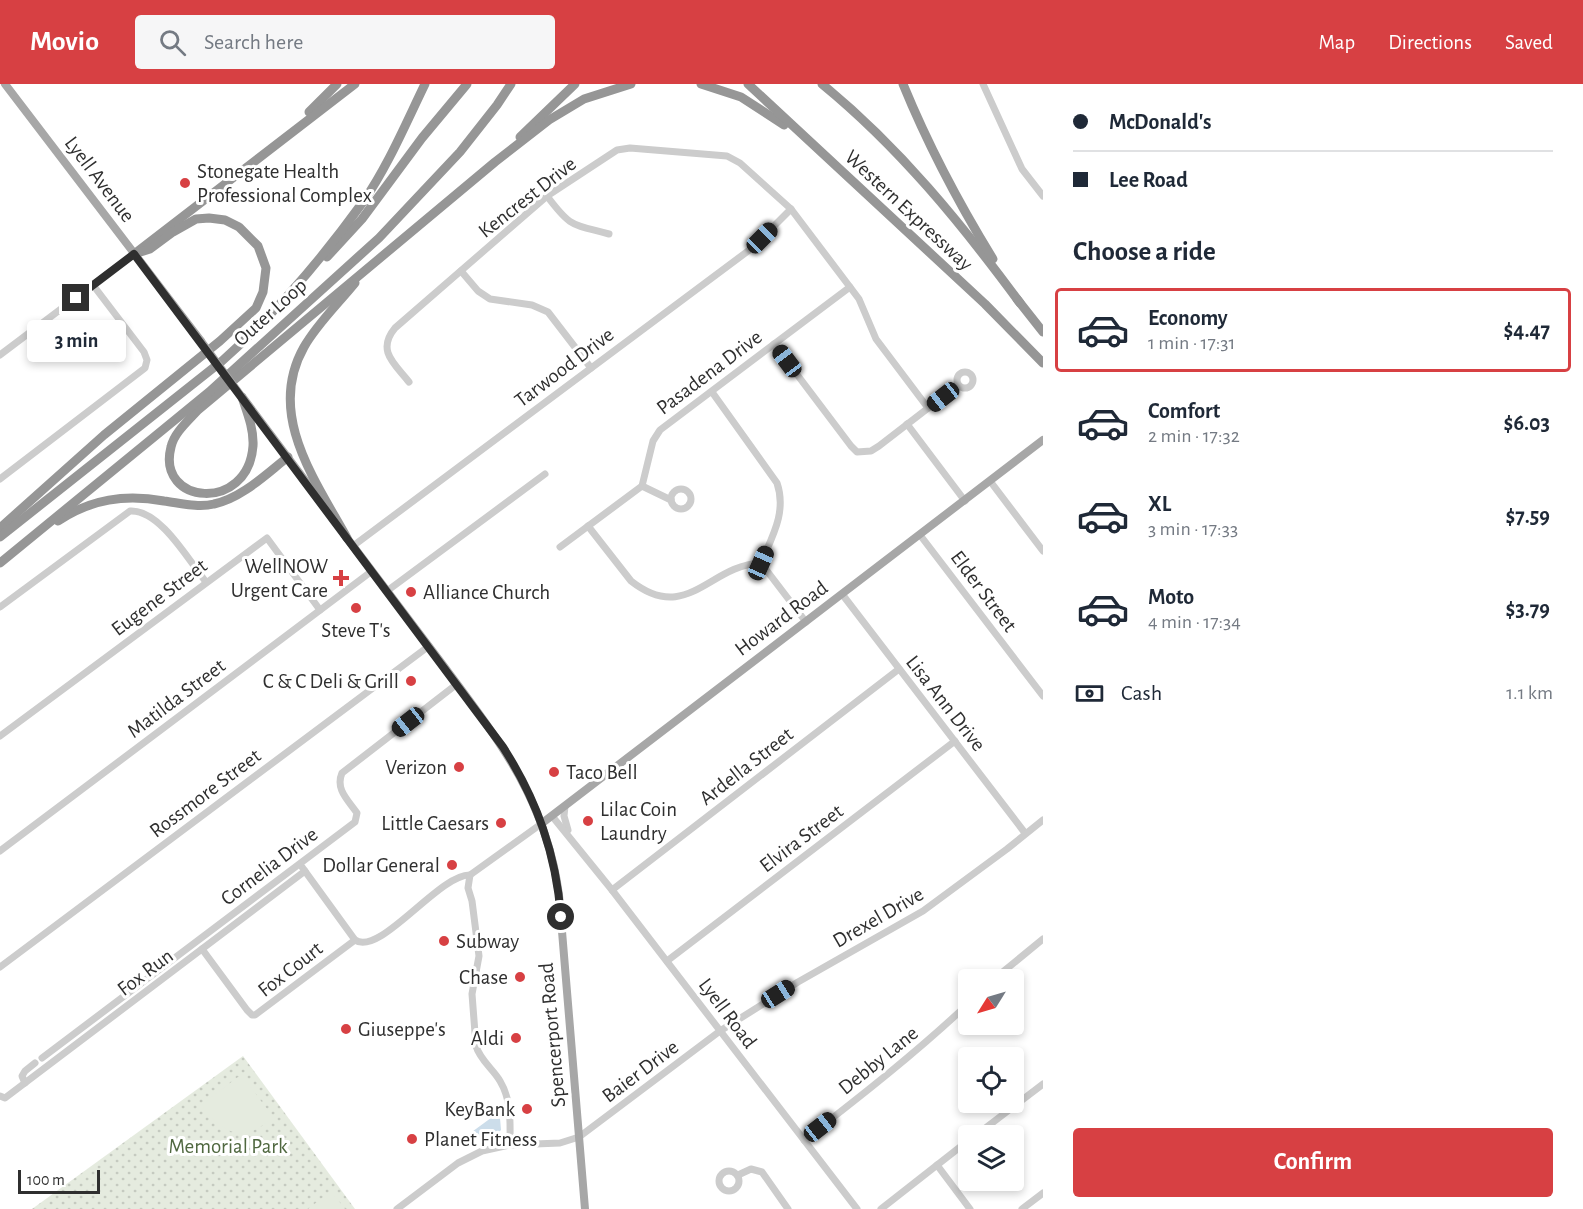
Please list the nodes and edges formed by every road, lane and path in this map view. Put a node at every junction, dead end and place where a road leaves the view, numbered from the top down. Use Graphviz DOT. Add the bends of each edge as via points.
graph roads {
  1 [pos="5,84"];
  2 [pos="337,84"];
  3 [pos="355,84"];
  4 [pos="418,84"];
  5 [pos="425,84"];
  6 [pos="466,84"];
  7 [pos="511,84"];
  8 [pos="575,84"];
  9 [pos="631,84"];
  10 [pos="701,84"];
  11 [pos="748,84"];
  12 [pos="822,84"];
  13 [pos="903,84"];
  14 [pos="983,84"];
  15 [pos="279,141"];
  16 [pos="394,146"];
  17 [pos="823,155"];
  18 [pos="495,162"];
  19 [pos="547,196"];
  20 [pos="1043,196"];
  21 [pos="791,209"];
  22 [pos="609,234"];
  23 [pos="134,254"];
  24 [pos="374,261"];
  25 [pos="461,271"];
  26 [pos="93,285"];
  27 [pos="850,287"];
  28 [pos="287,299"];
  29 [pos="1020,303"];
  30 [pos="1043,332"];
  31 [pos="774,344"];
  32 [pos="0,355"];
  33 [pos="1043,363"];
  34 [pos="591,368"];
  35 [pos="410,382"];
  36 [pos="958,385"];
  37 [pos="711,392"];
  38 [pos="242,397"];
  39 [pos="928,408"];
  40 [pos="198,410"];
  41 [pos="182,414"];
  42 [pos="907,424"];
  43 [pos="1043,440"];
  44 [pos="288,457"];
  45 [pos="545,474"];
  46 [pos="0,479"];
  47 [pos="990,481"];
  48 [pos="642,486"];
  49 [pos="671,500"];
  50 [pos="965,501"];
  51 [pos="588,526"];
  52 [pos="0,528"];
  53 [pos="920,535"];
  54 [pos="0,537"];
  55 [pos="350,542"];
  56 [pos="560,547"];
  57 [pos="1043,551"];
  58 [pos="0,563"];
  59 [pos="761,563"];
  60 [pos="372,571"];
  61 [pos="206,582"];
  62 [pos="387,591"];
  63 [pos="842,594"];
  64 [pos="0,607"];
  65 [pos="320,610"];
  66 [pos="806,622"];
  67 [pos="429,646"];
  68 [pos="899,669"];
  69 [pos="457,684"];
  70 [pos="1041,691"];
  71 [pos="0,736"];
  72 [pos="955,741"];
  73 [pos="566,806"];
  74 [pos="552,816"];
  75 [pos="1043,819"];
  76 [pos="541,824"];
  77 [pos="1025,832"];
  78 [pos="572,838"];
  79 [pos="0,851"];
  80 [pos="300,864"];
  81 [pos="305,871"];
  82 [pos="470,875"];
  83 [pos="612,890"];
  84 [pos="355,939"];
  85 [pos="1043,939"];
  86 [pos="202,949"];
  87 [pos="667,961"];
  88 [pos="0,967"];
  89 [pos="1006,969"];
  90 [pos="958,1014"];
  91 [pos="720,1031"];
  92 [pos="25,1083"];
  93 [pos="1043,1084"];
  94 [pos="3,1097"];
  95 [pos="989,1125"];
  96 [pos="579,1137"];
  97 [pos="804,1140"];
  98 [pos="510,1145"];
  99 [pos="958,1149"];
  100 [pos="937,1165"];
  101 [pos="738,1175"];
  102 [pos="1043,1193"];
  103 [pos="397,1209"];
  104 [pos="585,1209"];
  105 [pos="788,1209"];
  106 [pos="857,1209"];
  107 [pos="881,1209"];
  108 [pos="970,1209"];
  109 [pos="1022,1209"];
  1 -- 23 [label="main road, Lyell Avenue"];
  2 -- 15 [label="highway"];
  3 -- 15 [label="highway"];
  4 -- 16 [label="highway"];
  5 -- 16 [label="highway, Outer Loop"];
  6 -- 28 [label="highway" via="362,219"];
  7 -- 41 [label="highway, Outer Loop" via="460,152 379,238"];
  8 -- 18 [label="highway"];
  9 -- 18 [label="highway" via="584,99 549,120"];
  10 -- 17 [label="highway" via="741,97"];
  11 -- 17 [label="highway, Western Expressway"];
  12 -- 29 [label="highway" via="900,156"];
  13 -- 29 [label="highway, Western Expressway" via="963,211"];
  14 -- 20 [label="street" via="1022,169"];
  15 -- 23 [label="highway"];
  16 -- 28 [label="highway, Outer Loop" via="363,202"];
  17 -- 33 [label="highway, Western Expressway" via="985,304"];
  18 -- 24 [label="highway"];
  19 -- 21 [label="street, Kencrest Drive" via="617,150 630,148 727,156"];
  19 -- 22 [label="street" via="572,224"];
  19 -- 25 [label="street, Kencrest Drive"];
  21 -- 27 [label="street, Kencrest Drive"];
  21 -- 34 [label="street, Tarwood Drive" via="752,248"];
  23 -- 26 [label="street"];
  23 -- 38 [label="main road, Lyell Avenue, bridge"];
  23 -- 52 [label="highway" via="150,249 196,219 225,220 239,227 258,246 266,268 263,292 256,308 220,341 88,449"];
  24 -- 40 [label="highway"];
  24 -- 55 [label="highway" via="303,348 289,398 291,423 304,458"];
  25 -- 34 [label="street" via="490,299 532,305 548,312"];
  25 -- 35 [label="street, Kencrest Drive" via="390,335 388,354"];
  26 -- 32 [label="street"];
  26 -- 46 [label="street" via="144,352 145,368"];
  27 -- 31 [label="street, Pasadena Drive"];
  27 -- 39 [label="street, Kencrest Drive" via="865,310 876,339"];
  28 -- 54 [label="highway, Outer Loop" via="222,361"];
  29 -- 30 [label="highway, Western Expressway"];
  31 -- 37 [label="street, Pasadena Drive"];
  31 -- 42 [label="street" via="857,452 871,452"];
  34 -- 55 [label="street, Tarwood Drive"];
  36 -- 39 [label="street"];
  37 -- 48 [label="street, Pasadena Drive" via="655,436"];
  37 -- 59 [label="street" via="768,468 780,492 779,519"];
  38 -- 40 [label="highway" via="253,448 243,475 220,493 201,495 188,490 177,482 172,471 171,444"];
  38 -- 44 [label="main road, Lyell Avenue"];
  39 -- 42 [label="street"];
  40 -- 41 [label="highway"];
  41 -- 58 [label="highway, Outer Loop"];
  42 -- 50 [label="street"];
  43 -- 47 [label="main road, Howard Road"];
  44 -- 55 [label="main road, Lyell Avenue"];
  44 -- 58 [label="highway" via="243,490 215,504 202,506 133,497 94,503 65,517"];
  45 -- 62 [label="street"];
  47 -- 50 [label="main road, Howard Road"];
  47 -- 57 [label="street"];
  48 -- 49 [label="street"];
  48 -- 51 [label="street"];
  50 -- 53 [label="main road, Howard Road"];
  51 -- 56 [label="street"];
  51 -- 59 [label="street" via="631,580 659,595 685,596 737,566"];
  53 -- 63 [label="main road, Howard Road"];
  53 -- 70 [label="street, Elder Street"];
  55 -- 60 [label="main road, Lyell Avenue"];
  59 -- 66 [label="street"];
  60 -- 62 [label="main road, Lyell Avenue"];
  60 -- 65 [label="street, Matilda Street"];
  61 -- 64 [label="street" via="157,521 130,511"];
  61 -- 65 [label="street, Eugene Street" via="267,537"];
  61 -- 71 [label="street, Eugene Street"];
  62 -- 67 [label="main road, Lyell Avenue"];
  63 -- 66 [label="main road, Howard Road"];
  63 -- 68 [label="street, Lisa Ann Drive"];
  65 -- 79 [label="street, Matilda Street"];
  66 -- 73 [label="main road, Howard Road"];
  67 -- 69 [label="main road, Lyell Avenue"];
  67 -- 88 [label="street, Rossmore Street"];
  68 -- 72 [label="street, Lisa Ann Drive"];
  68 -- 83 [label="street, Ardella Street"];
  69 -- 76 [label="main road, Lyell Avenue" via="507,753"];
  69 -- 80 [label="street, Cornelia Drive" via="342,773 340,788 357,813 355,822"];
  72 -- 77 [label="street, Lisa Ann Drive"];
  72 -- 87 [label="street, Elvira Street"];
  73 -- 74 [label="main road, Howard Road"];
  73 -- 78 [label="street, Lyell Road" via="564,823"];
  74 -- 76 [label="main road, Howard Road"];
  74 -- 78 [label="street, Lyell Road"];
  75 -- 77 [label="street, Drexel Drive"];
  76 -- 82 [label="street"];
  76 -- 96 [label="main road, Spencerport Road" via="556,870"];
  77 -- 91 [label="street, Drexel Drive" via="923,911"];
  78 -- 83 [label="street, Lyell Road"];
  80 -- 81 [label="street"];
  80 -- 92 [label="street, Cornelia Drive" via="25,1071"];
  81 -- 84 [label="street"];
  81 -- 86 [label="street, Fox Run"];
  82 -- 84 [label="street" via="456,878 371,942 360,943"];
  82 -- 98 [label="street" via="468,888 479,956 472,1005 476,1046 509,1101"];
  83 -- 87 [label="street, Lyell Road"];
  84 -- 86 [label="street, Fox Court" via="255,1015 247,1010"];
  85 -- 89 [label="street"];
  86 -- 92 [label="street, Fox Run"];
  87 -- 91 [label="street, Lyell Road"];
  90 -- 97 [label="street, Debby Lane"];
  91 -- 96 [label="street, Baier Drive"];
  91 -- 97 [label="street, Lyell Road"];
  92 -- 94 [label="street, Fox Run"];
  93 -- 95 [label="street"];
  96 -- 98 [label="street" via="543,1145"];
  96 -- 104 [label="main road, Spencerport Road"];
  97 -- 106 [label="street, Lyell Road"];
  98 -- 103 [label="street" via="465,1158"];
  99 -- 100 [label="street"];
  100 -- 107 [label="street"];
  100 -- 108 [label="street"];
  101 -- 105 [label="street" via="751,1169 762,1172"];
  102 -- 109 [label="street"];
}
